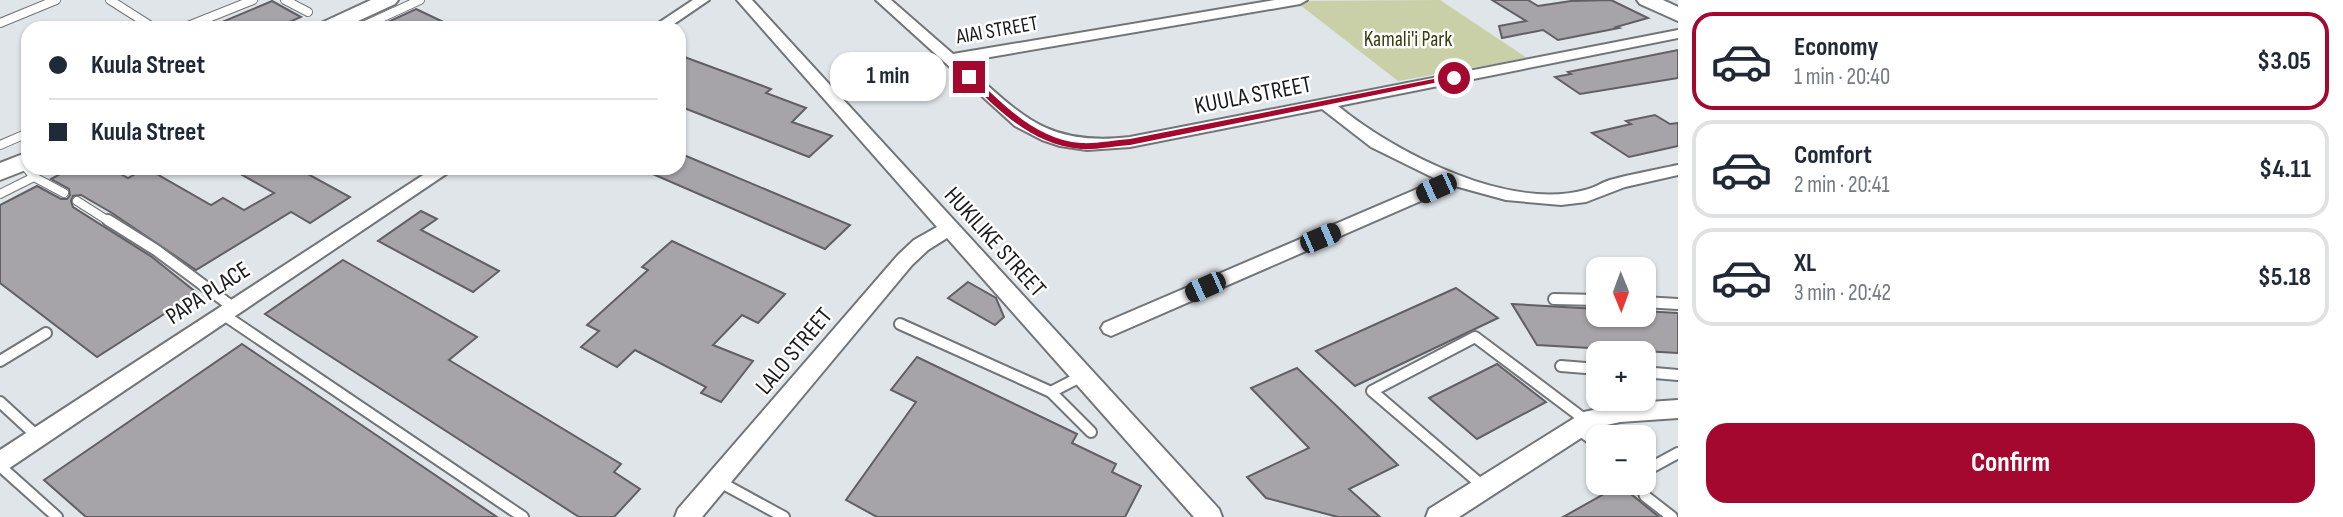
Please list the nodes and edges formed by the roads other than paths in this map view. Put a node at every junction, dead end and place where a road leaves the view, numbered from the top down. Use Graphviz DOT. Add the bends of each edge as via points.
graph roads {
  1 [pos="56,0"];
  2 [pos="110,0"];
  3 [pos="253,0"];
  4 [pos="285,0"];
  5 [pos="388,0"];
  6 [pos="395,0"];
  7 [pos="420,0"];
  8 [pos="702,0"];
  9 [pos="744,0"];
  10 [pos="883,0"];
  11 [pos="1300,0"];
  12 [pos="1647,0"];
  13 [pos="409,5"];
  14 [pos="308,12"];
  15 [pos="1678,15"];
  16 [pos="143,21"];
  17 [pos="200,21"];
  18 [pos="342,21"];
  19 [pos="374,21"];
  20 [pos="669,21"];
  21 [pos="0,23"];
  22 [pos="1678,34"];
  23 [pos="950,59"];
  24 [pos="1326,104"];
  25 [pos="21,135"];
  26 [pos="0,145"];
  27 [pos="21,168"];
  28 [pos="1678,170"];
  29 [pos="33,175"];
  30 [pos="435,175"];
  31 [pos="1453,180"];
  32 [pos="64,193"];
  33 [pos="0,194"];
  34 [pos="77,201"];
  35 [pos="949,228"];
  36 [pos="1554,299"];
  37 [pos="1586,300"];
  38 [pos="1656,303"];
  39 [pos="1678,304"];
  40 [pos="229,311"];
  41 [pos="900,324"];
  42 [pos="1111,328"];
  43 [pos="46,333"];
  44 [pos="0,361"];
  45 [pos="1561,366"];
  46 [pos="1586,368"];
  47 [pos="1656,373"];
  48 [pos="1678,374"];
  49 [pos="1083,375"];
  50 [pos="1051,392"];
  51 [pos="0,402"];
  52 [pos="1678,409"];
  53 [pos="1583,426"];
  54 [pos="1586,430"];
  55 [pos="1090,432"];
  56 [pos="39,437"];
  57 [pos="1678,453"];
  58 [pos="0,464"];
  59 [pos="1656,465"];
  60 [pos="718,481"];
  61 [pos="1483,487"];
  62 [pos="1645,495"];
  63 [pos="57,517"];
  64 [pos="523,517"];
  65 [pos="687,517"];
  66 [pos="784,517"];
  67 [pos="1210,517"];
  68 [pos="1438,517"];
  69 [pos="1672,517"];
  1 -- 21 [label="lane"];
  2 -- 16 [label="lane"];
  3 -- 17 [label="lane"];
  4 -- 14 [label="lane"];
  5 -- 18 [label="main road"];
  6 -- 13 [label="lane"];
  7 -- 13 [label="lane"];
  8 -- 20 [label="street"];
  9 -- 35 [label="street, HUKILIKE STREET"];
  10 -- 23 [label="street, KUULA STREET"];
  11 -- 23 [label="street, AIAI STREET"];
  12 -- 15 [label="main road"];
  13 -- 19 [label="lane"];
  22 -- 24 [label="street, KUULA STREET"];
  23 -- 24 [label="street, KUULA STREET" via="1021,123 1042,136 1081,146 1130,142"];
  24 -- 31 [label="street" via="1375,142"];
  25 -- 26 [label="lane"];
  27 -- 33 [label="lane"];
  28 -- 31 [label="street" via="1587,196 1555,198"];
  29 -- 32 [label="lane"];
  30 -- 40 [label="street, PAPA PLACE"];
  31 -- 42 [label="street"];
  34 -- 40 [label="lane" via="156,250"];
  35 -- 49 [label="street, HUKILIKE STREET"];
  35 -- 60 [label="street, LALO STREET" via="905,260"];
  36 -- 37 [label="lane"];
  38 -- 39 [label="lane"];
  40 -- 56 [label="street, PAPA PLACE"];
  40 -- 64 [label="lane"];
  41 -- 50 [label="lane"];
  43 -- 44 [label="lane"];
  45 -- 46 [label="lane"];
  47 -- 48 [label="lane"];
  49 -- 50 [label="lane"];
  49 -- 67 [label="street, HUKILIKE STREET"];
  50 -- 55 [label="lane"];
  51 -- 56 [label="lane"];
  52 -- 53 [label="street" via="1620,412"];
  53 -- 54 [label="lane"];
  53 -- 61 [label="street"];
  53 -- 61 [label="lane" via="1475,337 1373,391"];
  56 -- 58 [label="street, PAPA PLACE"];
  57 -- 59 [label="lane"];
  58 -- 63 [label="lane"];
  60 -- 65 [label="street, LALO STREET"];
  60 -- 66 [label="lane"];
  61 -- 68 [label="street"];
  62 -- 69 [label="lane"];
}
